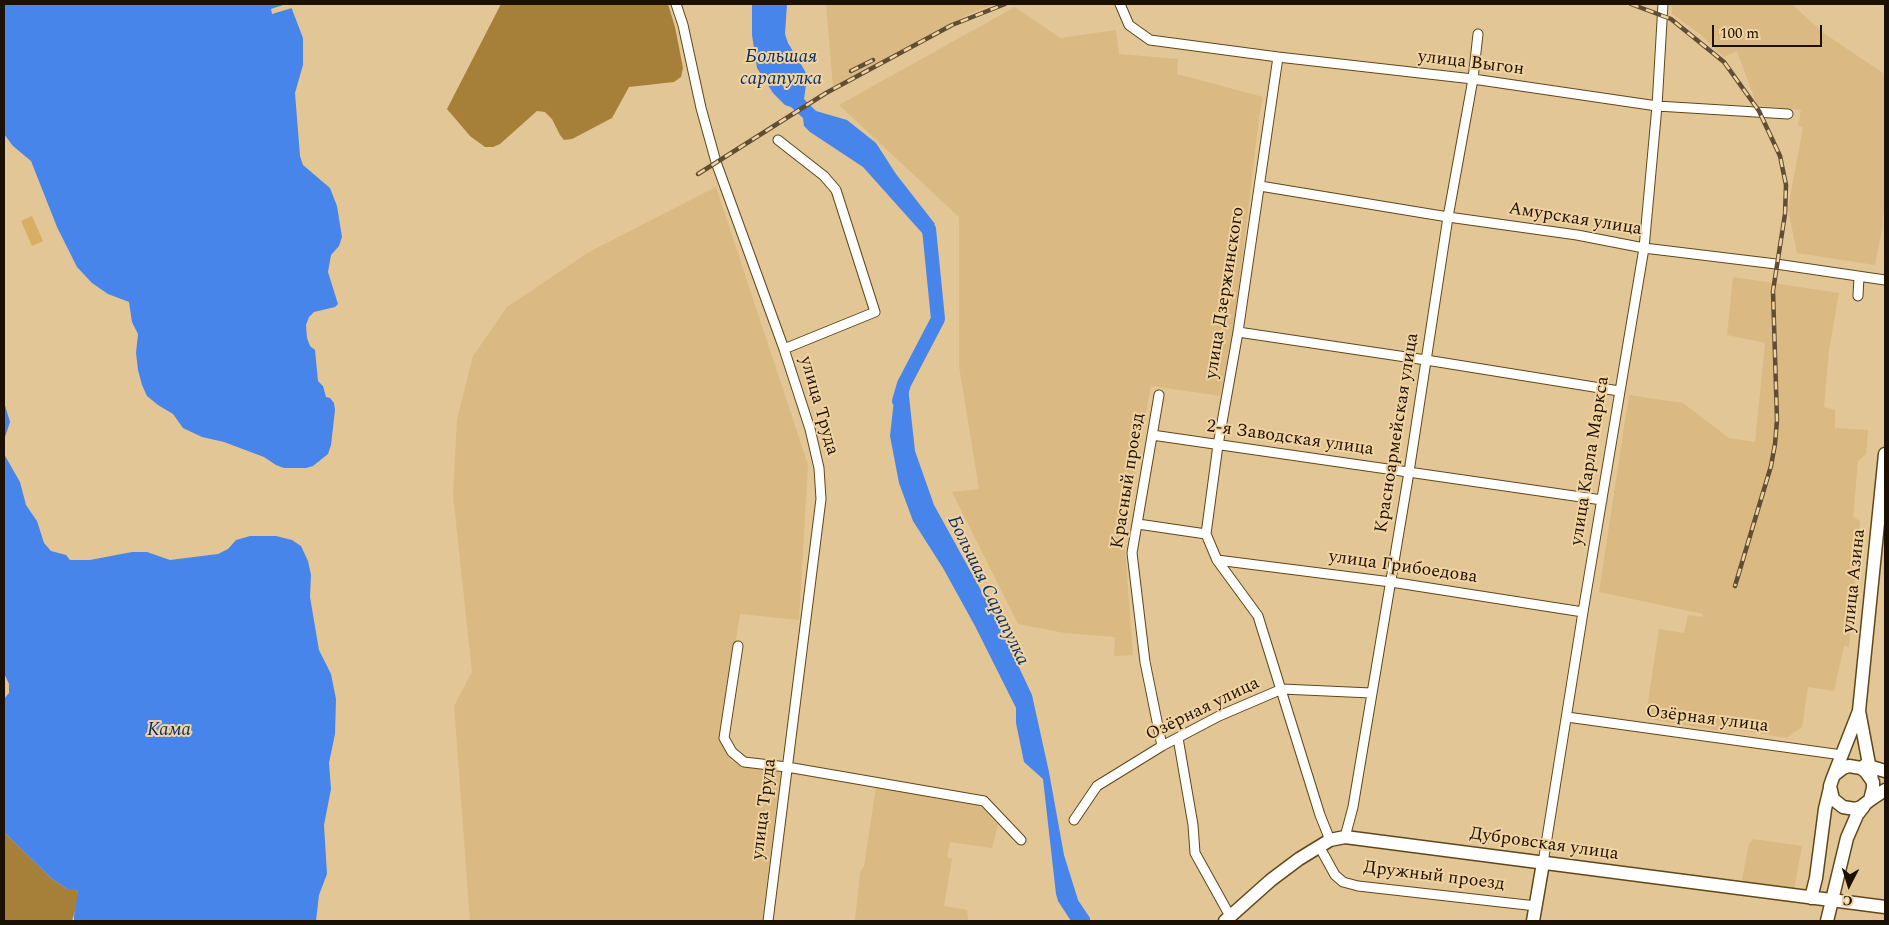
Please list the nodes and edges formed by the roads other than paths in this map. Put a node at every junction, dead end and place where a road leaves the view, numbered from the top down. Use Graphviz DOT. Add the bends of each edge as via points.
graph roads {
  1 [pos="676,4"];
  2 [pos="1120,4"];
  3 [pos="1663,4"];
  4 [pos="1478,34"];
  5 [pos="1278,57"];
  6 [pos="1473,79"];
  7 [pos="1657,106"];
  8 [pos="1788,114"];
  9 [pos="778,140"];
  10 [pos="1260,186"];
  11 [pos="1448,217"];
  12 [pos="1644,248"];
  13 [pos="1859,276"];
  14 [pos="1885,280"];
  15 [pos="1858,296"];
  16 [pos="1238,332"];
  17 [pos="784,349"];
  18 [pos="1426,360"];
  19 [pos="1619,391"];
  20 [pos="1159,395"];
  21 [pos="1152,435"];
  22 [pos="1218,445"];
  23 [pos="1885,454"];
  24 [pos="1409,472"];
  25 [pos="1602,500"];
  26 [pos="1138,524"];
  27 [pos="1206,534"];
  28 [pos="1217,560"];
  29 [pos="1880,563"];
  30 [pos="1391,582"];
  31 [pos="1583,612"];
  32 [pos="738,646"];
  33 [pos="1282,689"];
  34 [pos="1371,693"];
  35 [pos="1860,711"];
  36 [pos="1567,717"];
  37 [pos="1178,738"];
  38 [pos="1162,746"];
  39 [pos="1842,755"];
  40 [pos="787,767"];
  41 [pos="1870,767"];
  42 [pos="1885,771"];
  43 [pos="1832,780"];
  44 [pos="1872,782"];
  45 [pos="1885,790"];
  46 [pos="1868,802"];
  47 [pos="1074,820"];
  48 [pos="1345,837"];
  49 [pos="1021,840"];
  50 [pos="1324,843"];
  51 [pos="1543,863"];
  52 [pos="1811,898"];
  53 [pos="1831,901"];
  54 [pos="1536,906"];
  55 [pos="1885,907"];
  56 [pos="1228,919"];
  57 [pos="768,921"];
  58 [pos="1533,921"];
  59 [pos="1827,921"];
  1 -- 17 [label="street, улица Труда" via="716,162"];
  2 -- 5 [label="street, улица Выгон" via="1129,25 1150,40"];
  3 -- 7 [label="street, улица Карла Маркса"];
  4 -- 6 [label="street, Красноармейская улица"];
  5 -- 6 [label="street, улица Выгон"];
  5 -- 10 [label="street, улица Дзержинского"];
  6 -- 7 [label="street, улица Выгон"];
  6 -- 11 [label="street, Красноармейская улица"];
  7 -- 8 [label="street, улица Выгон"];
  7 -- 12 [label="street, улица Карла Маркса"];
  9 -- 17 [label="street" via="824,176 836,190 874,312"];
  10 -- 11 [label="street, Амурская улица"];
  10 -- 16 [label="street, улица Дзержинского"];
  11 -- 12 [label="street, Амурская улица"];
  11 -- 18 [label="street, Красноармейская улица"];
  12 -- 13 [label="street, Амурская улица"];
  12 -- 19 [label="street, улица Карла Маркса"];
  13 -- 14 [label="street, Амурская улица"];
  13 -- 15 [label="street"];
  16 -- 18 [label="street"];
  16 -- 22 [label="street, улица Дзержинского"];
  17 -- 40 [label="street, улица Труда" via="810,429 819,468 821,499"];
  18 -- 19 [label="street"];
  18 -- 24 [label="street, Красноармейская улица"];
  19 -- 25 [label="street, улица Карла Маркса"];
  20 -- 21 [label="street, Красный проезд"];
  21 -- 22 [label="street, 2-я Заводская улица"];
  21 -- 26 [label="street, Красный проезд"];
  22 -- 24 [label="street, 2-я Заводская улица"];
  22 -- 27 [label="street, улица Дзержинского"];
  23 -- 29 [label="main road, улица Азина"];
  24 -- 25 [label="street, 2-я Заводская улица"];
  24 -- 30 [label="street, Красноармейская улица"];
  25 -- 31 [label="street, улица Карла Маркса"];
  26 -- 27 [label="street"];
  26 -- 38 [label="street, Красный проезд" via="1132,553 1145,662"];
  27 -- 28 [label="street, Дружный проезд"];
  28 -- 30 [label="street, улица Грибоедова"];
  28 -- 33 [label="street, Дружный проезд" via="1258,616"];
  29 -- 35 [label="main road, улица Азина"];
  30 -- 31 [label="street, улица Грибоедова"];
  30 -- 34 [label="street, Красноармейская улица"];
  31 -- 36 [label="street, улица Карла Маркса"];
  32 -- 40 [label="street" via="724,738 732,752 744,762"];
  33 -- 34 [label="street, Озёрная улица"];
  33 -- 37 [label="street, Озёрная улица"];
  33 -- 50 [label="street, Дружный проезд" via="1320,815"];
  34 -- 48 [label="street, Красноармейская улица"];
  35 -- 39 [label="main road, улица Азина"];
  35 -- 41 [label="main road, улица Азина"];
  36 -- 39 [label="street, Озёрная улица"];
  36 -- 51 [label="street, улица Карла Маркса"];
  37 -- 38 [label="street, Озёрная улица"];
  37 -- 56 [label="street" via="1195,853"];
  38 -- 47 [label="street, Озёрная улица" via="1097,786"];
  39 -- 41 [label="main road"];
  39 -- 43 [label="main road, улица Азина"];
  40 -- 49 [label="street" via="984,801"];
  40 -- 57 [label="street, улица Труда"];
  41 -- 42 [label="main road"];
  41 -- 44 [label="main road, улица Азина"];
  43 -- 44 [label="main road" via="1843,768 1855,766 1866,772"];
  43 -- 46 [label="main road" via="1833,799 1842,807 1855,809"];
  43 -- 52 [label="main road, улица Азина"];
  44 -- 46 [label="main road"];
  45 -- 46 [label="main road"];
  46 -- 53 [label="main road" via="1857,815 1847,838"];
  48 -- 50 [label="main road, Дубровская улица"];
  48 -- 51 [label="main road, Дубровская улица"];
  50 -- 54 [label="street, Дружный проезд" via="1335,875 1343,882"];
  50 -- 56 [label="main road, Дубровская улица" via="1271,880"];
  51 -- 52 [label="main road, Дубровская улица"];
  51 -- 54 [label="main road, улица Карла Маркса"];
  52 -- 53 [label="main road, Дубровская улица"];
  53 -- 55 [label="main road, Дубровская улица"];
  53 -- 59 [label="main road"];
  54 -- 58 [label="main road, улица Карла Маркса"];
}
